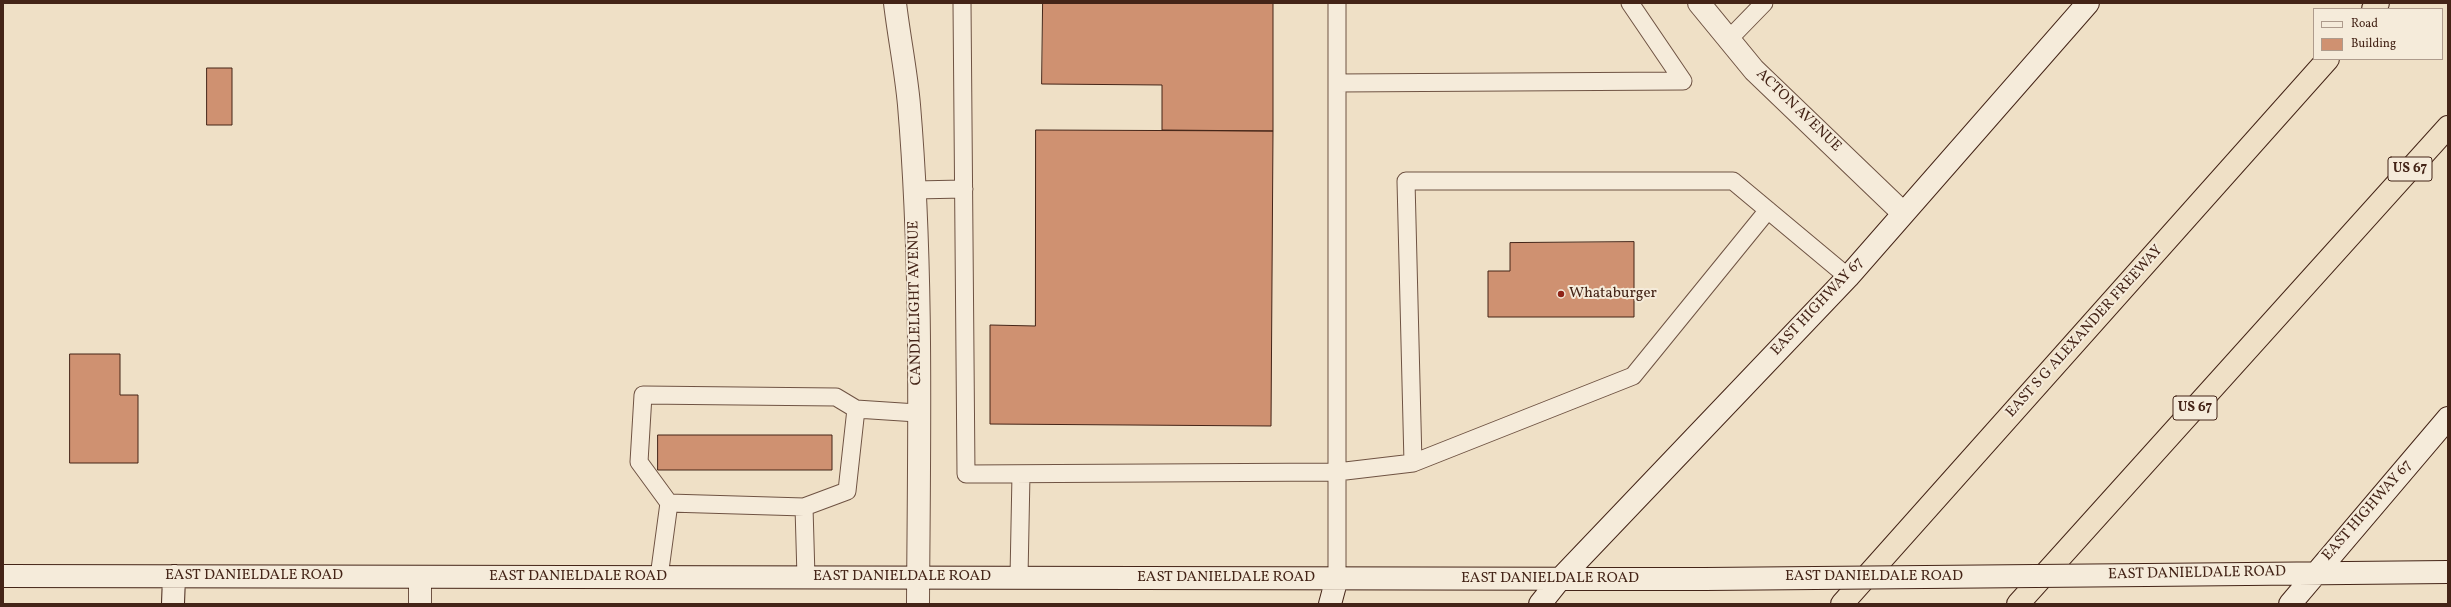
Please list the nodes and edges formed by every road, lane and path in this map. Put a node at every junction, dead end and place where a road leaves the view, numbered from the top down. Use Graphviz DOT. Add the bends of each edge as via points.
graph roads {
  1 [pos="895,3"];
  2 [pos="962,3"];
  3 [pos="1337,3"];
  4 [pos="1630,3"];
  5 [pos="1699,3"];
  6 [pos="1764,3"];
  7 [pos="2083,5"];
  8 [pos="1728,40"];
  9 [pos="2327,60"];
  10 [pos="1337,83"];
  11 [pos="2448,127"];
  12 [pos="2448,139"];
  13 [pos="964,189"];
  14 [pos="914,190"];
  15 [pos="1768,210"];
  16 [pos="2371,212"];
  17 [pos="1903,213"];
  18 [pos="1848,277"];
  19 [pos="856,410"];
  20 [pos="917,413"];
  21 [pos="2448,418"];
  22 [pos="1413,463"];
  23 [pos="1337,472"];
  24 [pos="1020,474"];
  25 [pos="669,503"];
  26 [pos="804,507"];
  27 [pos="2448,572"];
  28 [pos="2315,573"];
  29 [pos="3,576"];
  30 [pos="174,576"];
  31 [pos="420,577"];
  32 [pos="659,577"];
  33 [pos="806,577"];
  34 [pos="918,577"];
  35 [pos="1019,577"];
  36 [pos="1337,578"];
  37 [pos="1560,579"];
  38 [pos="173,604"];
  39 [pos="420,604"];
  40 [pos="918,604"];
  41 [pos="1330,604"];
  42 [pos="1540,604"];
  43 [pos="1842,604"];
  44 [pos="2018,604"];
  45 [pos="2290,604"];
  1 -- 14 [label="main road, CANDLELIGHT AVENUE" via="909,104"];
  2 -- 13 [label="lane"];
  3 -- 10 [label="lane"];
  4 -- 10 [label="lane" via="1683,81"];
  5 -- 8 [label="main road, ACTON AVENUE"];
  6 -- 8 [label="lane"];
  7 -- 17 [label="main road, EAST HIGHWAY 67"];
  8 -- 17 [label="main road, ACTON AVENUE" via="1754,70"];
  9 -- 43 [label="highway, EAST S G ALEXANDER FREEWAY"];
  10 -- 23 [label="lane"];
  11 -- 16 [label="highway, US 67"];
  12 -- 16 [label="highway"];
  13 -- 14 [label="lane"];
  13 -- 24 [label="lane" via="966,474"];
  14 -- 20 [label="main road, CANDLELIGHT AVENUE"];
  15 -- 18 [label="lane"];
  15 -- 22 [label="lane" via="1633,376"];
  15 -- 22 [label="lane" via="1733,181 1406,181"];
  16 -- 44 [label="highway, US 67"];
  17 -- 18 [label="main road, EAST HIGHWAY 67"];
  18 -- 37 [label="main road, EAST HIGHWAY 67"];
  19 -- 20 [label="lane"];
  19 -- 25 [label="lane" via="836,397 643,395 639,462"];
  19 -- 26 [label="lane" via="847,491"];
  20 -- 34 [label="main road, CANDLELIGHT AVENUE"];
  21 -- 28 [label="main road, EAST HIGHWAY 67"];
  22 -- 23 [label="lane"];
  23 -- 24 [label="lane"];
  23 -- 36 [label="lane"];
  24 -- 35 [label="lane"];
  25 -- 26 [label="lane"];
  25 -- 32 [label="lane"];
  26 -- 33 [label="lane"];
  27 -- 28 [label="main road, EAST DANIELDALE ROAD"];
  28 -- 37 [label="main road, EAST DANIELDALE ROAD, bridge"];
  28 -- 45 [label="main road, EAST HIGHWAY 67"];
  29 -- 30 [label="main road, EAST DANIELDALE ROAD"];
  30 -- 31 [label="main road, EAST DANIELDALE ROAD"];
  30 -- 38 [label="main road"];
  31 -- 32 [label="main road, EAST DANIELDALE ROAD"];
  31 -- 39 [label="main road"];
  32 -- 33 [label="main road, EAST DANIELDALE ROAD"];
  33 -- 34 [label="main road, EAST DANIELDALE ROAD"];
  34 -- 35 [label="main road, EAST DANIELDALE ROAD"];
  34 -- 40 [label="main road, CANDLELIGHT AVENUE"];
  35 -- 36 [label="main road, EAST DANIELDALE ROAD"];
  36 -- 37 [label="main road, EAST DANIELDALE ROAD"];
  36 -- 41 [label="main road"];
  37 -- 42 [label="main road, EAST HIGHWAY 67"];
}
